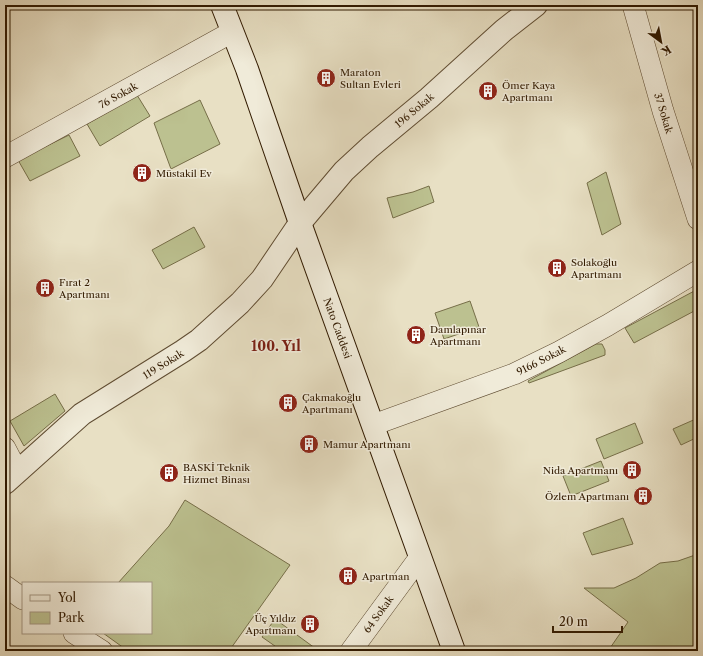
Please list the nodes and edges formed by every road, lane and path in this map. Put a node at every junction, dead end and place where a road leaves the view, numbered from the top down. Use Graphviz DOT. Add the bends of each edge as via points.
graph roads {
  1 [pos="222,5"];
  2 [pos="536,5"];
  3 [pos="633,5"];
  4 [pos="232,32"];
  5 [pos="5,157"];
  6 [pos="698,220"];
  7 [pos="300,223"];
  8 [pos="698,272"];
  9 [pos="373,425"];
  10 [pos="5,448"];
  11 [pos="11,477"];
  12 [pos="420,557"];
  13 [pos="5,586"];
  14 [pos="22,598"];
  15 [pos="76,634"];
  16 [pos="102,651"];
  17 [pos="351,651"];
  18 [pos="454,651"];
  1 -- 4 [label="street, Nato Caddesi"];
  2 -- 7 [label="street, 196 Sokak" via="504,30 344,171"];
  3 -- 6 [label="street, 37 Sokak"];
  4 -- 5 [label="street, 76 Sokak"];
  4 -- 7 [label="street, Nato Caddesi" via="248,69"];
  7 -- 9 [label="street, Nato Caddesi"];
  7 -- 11 [label="street, 119 Sokak" via="262,279 199,340 82,414"];
  8 -- 9 [label="street, 9166 Sokak" via="601,329 514,374"];
  9 -- 12 [label="street, Nato Caddesi"];
  10 -- 11 [label="street"];
  12 -- 17 [label="street, 64 Sokak"];
  12 -- 18 [label="street, Nato Caddesi"];
  13 -- 14 [label="street"];
  15 -- 16 [label="street"];
}
